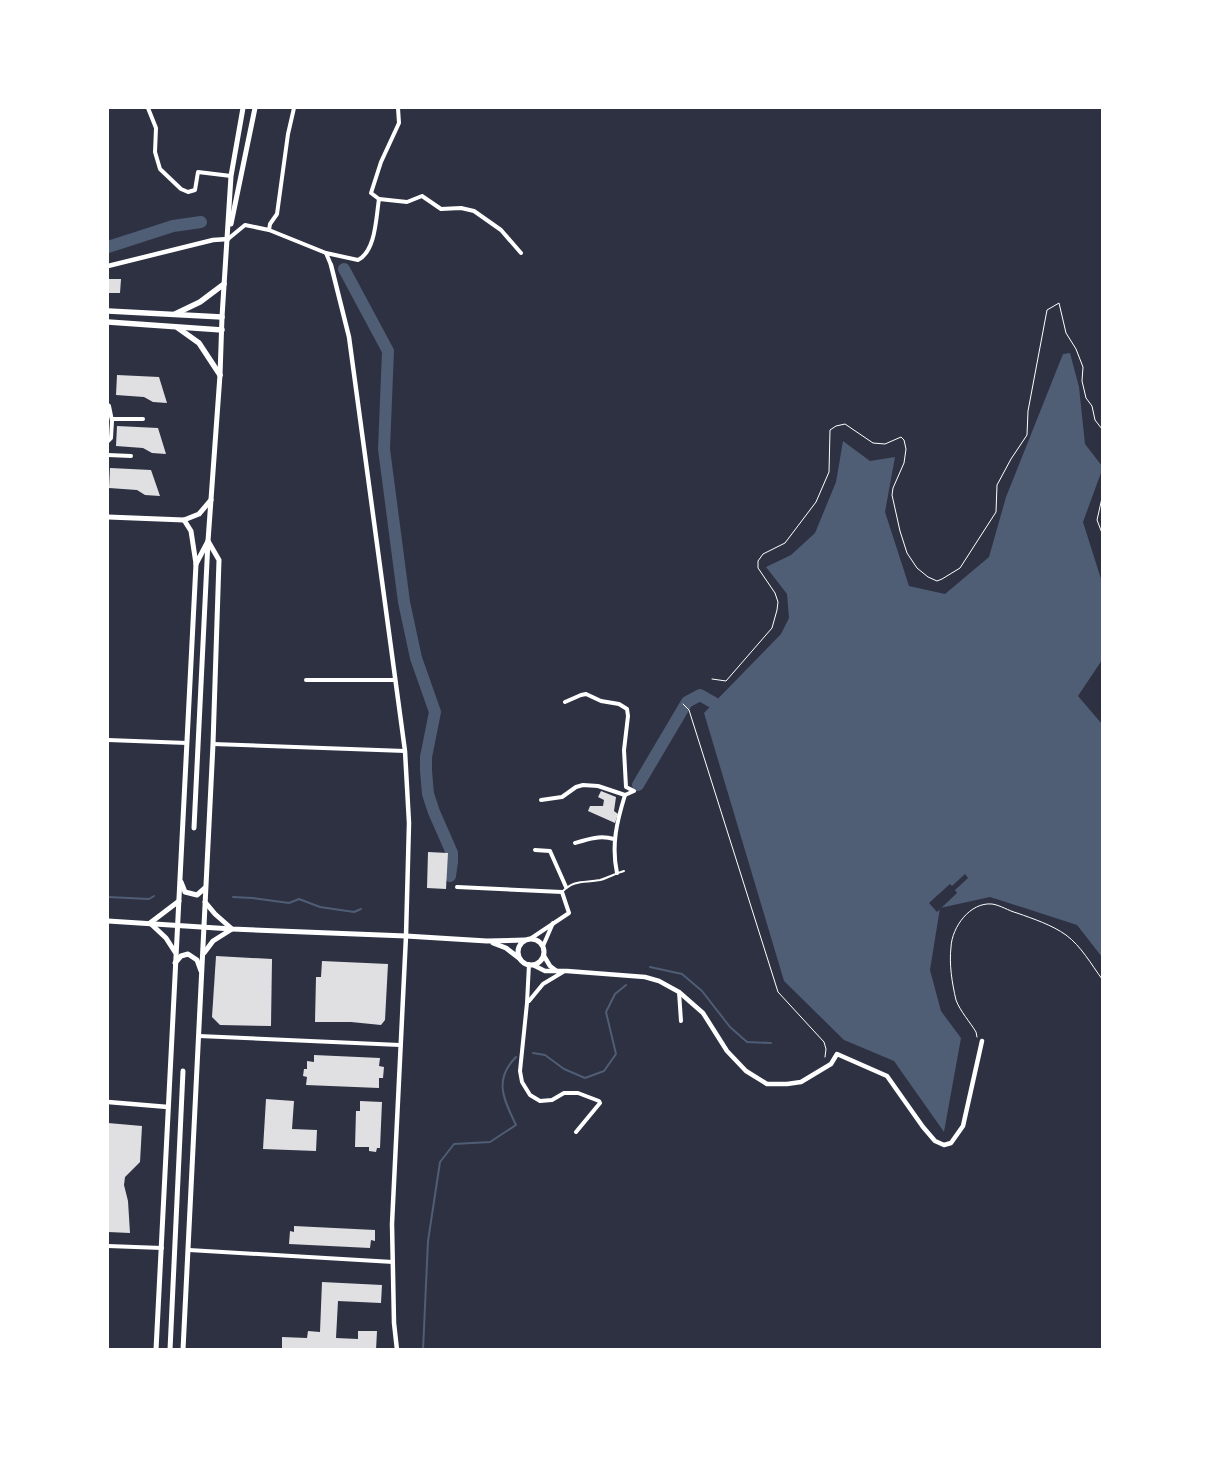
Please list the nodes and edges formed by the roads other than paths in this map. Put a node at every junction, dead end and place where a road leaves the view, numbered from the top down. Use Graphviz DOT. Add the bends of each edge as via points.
graph roads {
  1 [pos="148,108"];
  2 [pos="243,108"];
  3 [pos="254,108"];
  4 [pos="294,108"];
  5 [pos="398,108"];
  6 [pos="231,176"];
  7 [pos="379,199"];
  8 [pos="269,230"];
  9 [pos="228,239"];
  10 [pos="326,253"];
  11 [pos="521,253"];
  12 [pos="330,265"];
  13 [pos="108,266"];
  14 [pos="224,284"];
  15 [pos="108,311"];
  16 [pos="173,315"];
  17 [pos="222,317"];
  18 [pos="108,322"];
  19 [pos="176,326"];
  20 [pos="222,330"];
  21 [pos="220,375"];
  22 [pos="108,405"];
  23 [pos="112,419"];
  24 [pos="143,419"];
  25 [pos="108,441"];
  26 [pos="108,455"];
  27 [pos="131,456"];
  28 [pos="212,500"];
  29 [pos="108,517"];
  30 [pos="184,520"];
  31 [pos="208,541"];
  32 [pos="196,564"];
  33 [pos="306,680"];
  34 [pos="395,680"];
  35 [pos="565,702"];
  36 [pos="108,740"];
  37 [pos="187,743"];
  38 [pos="213,744"];
  39 [pos="405,751"];
  40 [pos="626,795"];
  41 [pos="541,800"];
  42 [pos="194,828"];
  43 [pos="614,839"];
  44 [pos="575,843"];
  45 [pos="535,850"];
  46 [pos="624,871"];
  47 [pos="618,873"];
  48 [pos="180,880"];
  49 [pos="458,887"];
  50 [pos="566,887"];
  51 [pos="206,888"];
  52 [pos="562,892"];
  53 [pos="178,901"];
  54 [pos="205,902"];
  55 [pos="108,921"];
  56 [pos="554,922"];
  57 [pos="150,923"];
  58 [pos="177,925"];
  59 [pos="204,927"];
  60 [pos="232,928"];
  61 [pos="406,936"];
  62 [pos="527,939"];
  63 [pos="487,941"];
  64 [pos="543,946"];
  65 [pos="176,954"];
  66 [pos="203,954"];
  67 [pos="544,956"];
  68 [pos="519,958"];
  69 [pos="176,963"];
  70 [pos="531,965"];
  71 [pos="560,972"];
  72 [pos="202,974"];
  73 [pos="679,992"];
  74 [pos="527,1003"];
  75 [pos="682,1021"];
  76 [pos="199,1036"];
  77 [pos="980,1041"];
  78 [pos="400,1045"];
  79 [pos="183,1071"];
  80 [pos="108,1102"];
  81 [pos="168,1107"];
  82 [pos="576,1132"];
  83 [pos="108,1246"];
  84 [pos="162,1248"];
  85 [pos="189,1250"];
  86 [pos="393,1262"];
  87 [pos="156,1350"];
  88 [pos="170,1350"];
  89 [pos="183,1350"];
  90 [pos="397,1350"];
  1 -- 6 [label="street" via="156,128 155,152 160,169 181,189 195,190 198,172"];
  2 -- 6 [label="main road"];
  3 -- 9 [label="main road"];
  4 -- 8 [label="street" via="276,214"];
  5 -- 7 [label="street" via="399,123 371,193"];
  6 -- 9 [label="main road"];
  7 -- 10 [label="street" via="376,227 363,258 358,260"];
  7 -- 11 [label="street" via="407,202 422,196 441,209 474,211 501,230"];
  8 -- 9 [label="street" via="245,225"];
  8 -- 10 [label="street"];
  9 -- 13 [label="street"];
  9 -- 14 [label="main road"];
  10 -- 12 [label="street"];
  12 -- 34 [label="street" via="350,346"];
  14 -- 16 [label="highway" via="200,302"];
  14 -- 17 [label="main road"];
  15 -- 16 [label="highway"];
  16 -- 17 [label="highway"];
  17 -- 20 [label="main road"];
  18 -- 19 [label="highway"];
  19 -- 20 [label="highway"];
  19 -- 21 [label="highway" via="199,343"];
  20 -- 21 [label="main road"];
  21 -- 28 [label="main road"];
  22 -- 23 [label="street"];
  23 -- 24 [label="street"];
  23 -- 25 [label="street"];
  26 -- 27 [label="street"];
  28 -- 30 [label="main road" via="199,514"];
  28 -- 31 [label="main road"];
  29 -- 30 [label="main road"];
  30 -- 32 [label="main road" via="191,530"];
  31 -- 32 [label="main road"];
  31 -- 38 [label="main road" via="219,560"];
  31 -- 42 [label="main road"];
  32 -- 37 [label="main road"];
  33 -- 34 [label="street"];
  34 -- 39 [label="street"];
  35 -- 40 [label="street" via="586,694 627,709 626,787 634,791"];
  36 -- 37 [label="street"];
  37 -- 48 [label="main road"];
  38 -- 39 [label="street"];
  38 -- 51 [label="main road"];
  39 -- 61 [label="street" via="409,823"];
  40 -- 41 [label="street" via="598,786 582,785 562,797"];
  40 -- 43 [label="street"];
  43 -- 44 [label="street" via="593,838"];
  43 -- 47 [label="street"];
  45 -- 50 [label="street" via="550,851"];
  46 -- 47 [label="lane"];
  47 -- 50 [label="lane" via="600,880 581,880"];
  48 -- 51 [label="main road" via="186,892 197,895"];
  48 -- 53 [label="main road"];
  49 -- 52 [label="street"];
  50 -- 52 [label="lane"];
  51 -- 54 [label="main road"];
  52 -- 56 [label="street" via="569,913"];
  53 -- 57 [label="main road"];
  53 -- 58 [label="main road"];
  54 -- 59 [label="main road"];
  54 -- 60 [label="main road"];
  55 -- 57 [label="main road"];
  56 -- 62 [label="street"];
  56 -- 64 [label="street"];
  57 -- 58 [label="main road"];
  57 -- 65 [label="main road" via="166,938"];
  58 -- 59 [label="main road"];
  58 -- 65 [label="main road"];
  59 -- 60 [label="main road"];
  59 -- 66 [label="main road"];
  60 -- 61 [label="main road"];
  60 -- 66 [label="main road" via="212,941"];
  61 -- 63 [label="main road"];
  61 -- 78 [label="street"];
  62 -- 63 [label="main road"];
  62 -- 64 [label="main road" via="538,941"];
  62 -- 68 [label="main road" via="519,946"];
  63 -- 68 [label="main road"];
  64 -- 67 [label="main road"];
  65 -- 69 [label="main road"];
  66 -- 72 [label="main road"];
  67 -- 70 [label="main road"];
  67 -- 71 [label="street" via="550,966"];
  68 -- 70 [label="main road"];
  69 -- 72 [label="main road" via="180,956 188,954 197,960"];
  69 -- 81 [label="main road"];
  70 -- 71 [label="street" via="544,971"];
  70 -- 74 [label="street"];
  71 -- 73 [label="street" via="645,977"];
  71 -- 74 [label="street" via="543,984"];
  72 -- 76 [label="main road"];
  73 -- 75 [label="street"];
  73 -- 77 [label="street" via="703,1013 727,1051 744,1070 767,1084 801,1082 831,1064 837,1054 887,1076 923,1127 935,1141 944,1145 951,1143 963,1126"];
  74 -- 82 [label="street" via="520,1071 522,1082 530,1096 540,1101 552,1100 564,1093 578,1093 599,1101 600,1104"];
  76 -- 78 [label="street"];
  76 -- 85 [label="main road"];
  78 -- 86 [label="street"];
  79 -- 88 [label="main road"];
  80 -- 81 [label="street"];
  81 -- 84 [label="main road"];
  83 -- 84 [label="street"];
  84 -- 87 [label="main road"];
  85 -- 86 [label="street"];
  85 -- 89 [label="main road"];
  86 -- 90 [label="street"];
}
